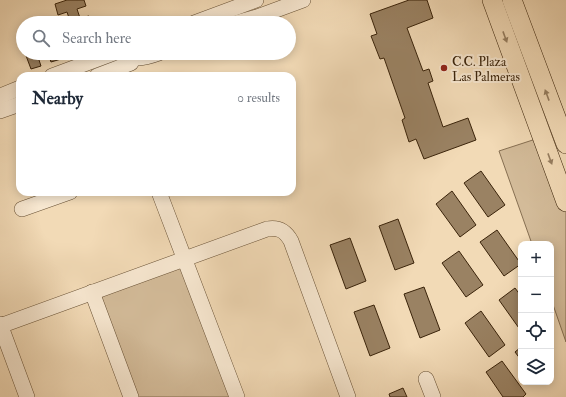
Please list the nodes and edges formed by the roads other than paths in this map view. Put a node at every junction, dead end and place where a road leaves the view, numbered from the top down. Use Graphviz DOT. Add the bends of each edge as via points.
graph roads {
  1 [pos="256,0"];
  2 [pos="303,0"];
  3 [pos="492,0"];
  4 [pos="512,0"];
  5 [pos="223,16"];
  6 [pos="261,16"];
  7 [pos="95,60"];
  8 [pos="131,63"];
  9 [pos="63,72"];
  10 [pos="111,72"];
  11 [pos="16,90"];
  12 [pos="0,96"];
  13 [pos="16,106"];
  14 [pos="0,112"];
  15 [pos="566,144"];
  16 [pos="59,196"];
  17 [pos="161,196"];
  18 [pos="566,202"];
  19 [pos="22,209"];
  20 [pos="184,258"];
  21 [pos="92,292"];
  22 [pos="0,325"];
  23 [pos="426,379"];
  24 [pos="27,397"];
  25 [pos="132,397"];
  26 [pos="237,397"];
  27 [pos="348,397"];
  28 [pos="433,397"];
  1 -- 5 [label="street"];
  2 -- 6 [label="street"];
  3 -- 18 [label="main road, one-way"];
  15 -- 4 [label="main road, one-way"];
  7 -- 9 [label="street"];
  8 -- 10 [label="street"];
  11 -- 12 [label="street"];
  13 -- 14 [label="street"];
  16 -- 19 [label="street"];
  17 -- 20 [label="street"];
  20 -- 21 [label="street"];
  20 -- 26 [label="street"];
  20 -- 27 [label="street" via="266,229 284,231 294,250"];
  21 -- 22 [label="street"];
  21 -- 25 [label="street"];
  22 -- 24 [label="street"];
  23 -- 28 [label="street"];
}
